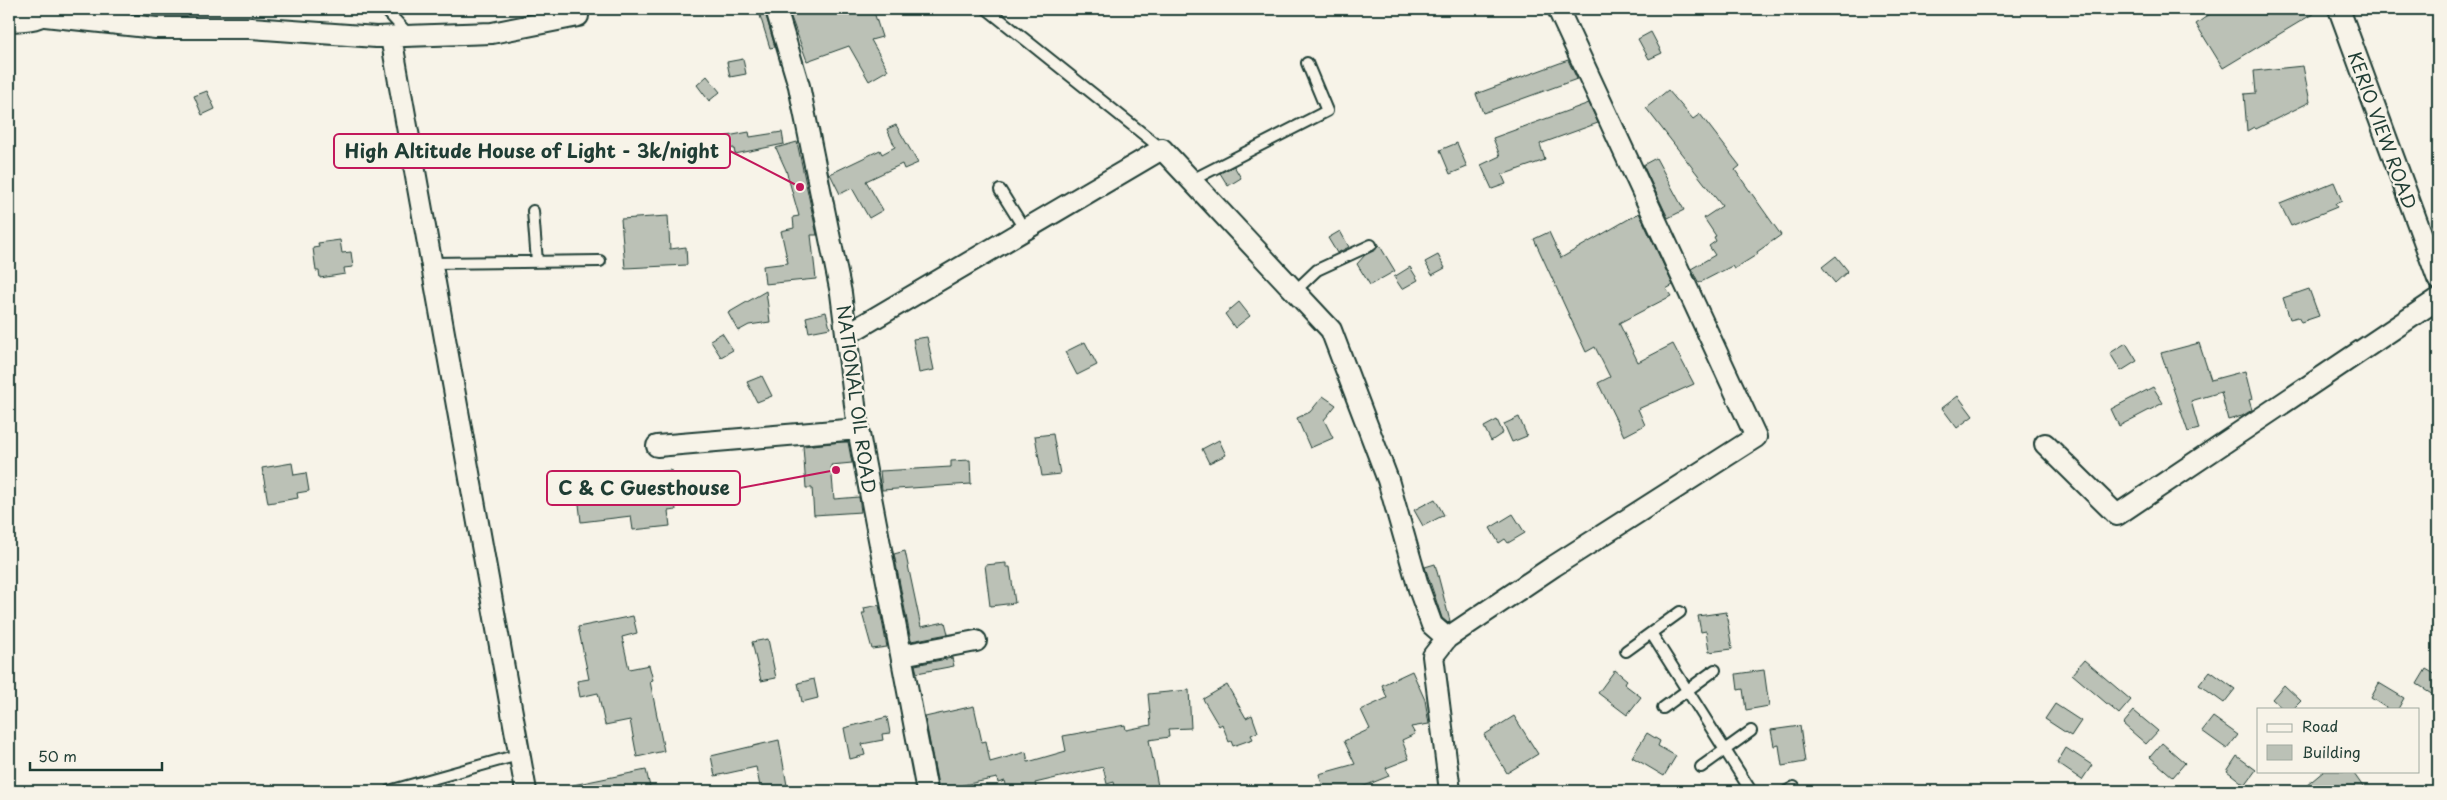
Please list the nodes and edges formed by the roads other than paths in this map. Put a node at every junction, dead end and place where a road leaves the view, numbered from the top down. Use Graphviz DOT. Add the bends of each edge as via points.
graph roads {
  1 [pos="385,9"];
  2 [pos="577,9"];
  3 [pos="776,9"];
  4 [pos="987,9"];
  5 [pos="2339,9"];
  6 [pos="1563,11"];
  7 [pos="48,12"];
  8 [pos="9,21"];
  9 [pos="400,36"];
  10 [pos="1307,63"];
  11 [pos="1162,149"];
  12 [pos="1192,180"];
  13 [pos="1000,190"];
  14 [pos="533,211"];
  15 [pos="1025,230"];
  16 [pos="1371,245"];
  17 [pos="600,261"];
  18 [pos="537,262"];
  19 [pos="431,263"];
  20 [pos="2438,279"];
  21 [pos="1295,291"];
  22 [pos="2438,299"];
  23 [pos="846,335"];
  24 [pos="858,429"];
  25 [pos="2045,444"];
  26 [pos="657,446"];
  27 [pos="1680,612"];
  28 [pos="1651,633"];
  29 [pos="1447,638"];
  30 [pos="976,641"];
  31 [pos="1626,651"];
  32 [pos="902,656"];
  33 [pos="1715,670"];
  34 [pos="1687,690"];
  35 [pos="1663,708"];
  36 [pos="1751,732"];
  37 [pos="1725,750"];
  38 [pos="518,755"];
  39 [pos="1701,767"];
  40 [pos="389,791"];
  41 [pos="526,791"];
  42 [pos="927,791"];
  43 [pos="1450,791"];
  44 [pos="1751,791"];
  1 -- 9 [label="lane"];
  2 -- 9 [label="street" via="578,16 492,33"];
  3 -- 23 [label="street, NATIONAL OIL ROAD" via="799,86 841,292"];
  4 -- 11 [label="lane"];
  5 -- 20 [label="street, KERIO VIEW ROAD"];
  6 -- 29 [label="street" via="1756,438"];
  7 -- 8 [label="street"];
  7 -- 9 [label="street" via="156,28 251,28"];
  9 -- 19 [label="street"];
  10 -- 12 [label="lane" via="1327,111"];
  11 -- 12 [label="street"];
  11 -- 15 [label="street"];
  12 -- 21 [label="street"];
  13 -- 15 [label="lane"];
  14 -- 18 [label="lane"];
  15 -- 23 [label="street"];
  16 -- 21 [label="lane" via="1317,270"];
  17 -- 18 [label="lane"];
  18 -- 19 [label="lane"];
  19 -- 38 [label="street"];
  21 -- 29 [label="street" via="1331,330 1388,480 1432,625"];
  22 -- 25 [label="street" via="2117,515"];
  23 -- 24 [label="street, NATIONAL OIL ROAD"];
  24 -- 26 [label="street"];
  24 -- 32 [label="street, NATIONAL OIL ROAD"];
  27 -- 28 [label="lane"];
  28 -- 31 [label="lane"];
  28 -- 34 [label="lane"];
  29 -- 43 [label="street" via="1432,656"];
  30 -- 32 [label="street"];
  32 -- 42 [label="street, NATIONAL OIL ROAD"];
  33 -- 34 [label="lane"];
  34 -- 35 [label="lane"];
  34 -- 37 [label="lane"];
  36 -- 37 [label="lane"];
  37 -- 39 [label="lane"];
  37 -- 44 [label="lane"];
  38 -- 40 [label="lane"];
  38 -- 41 [label="street"];
}
